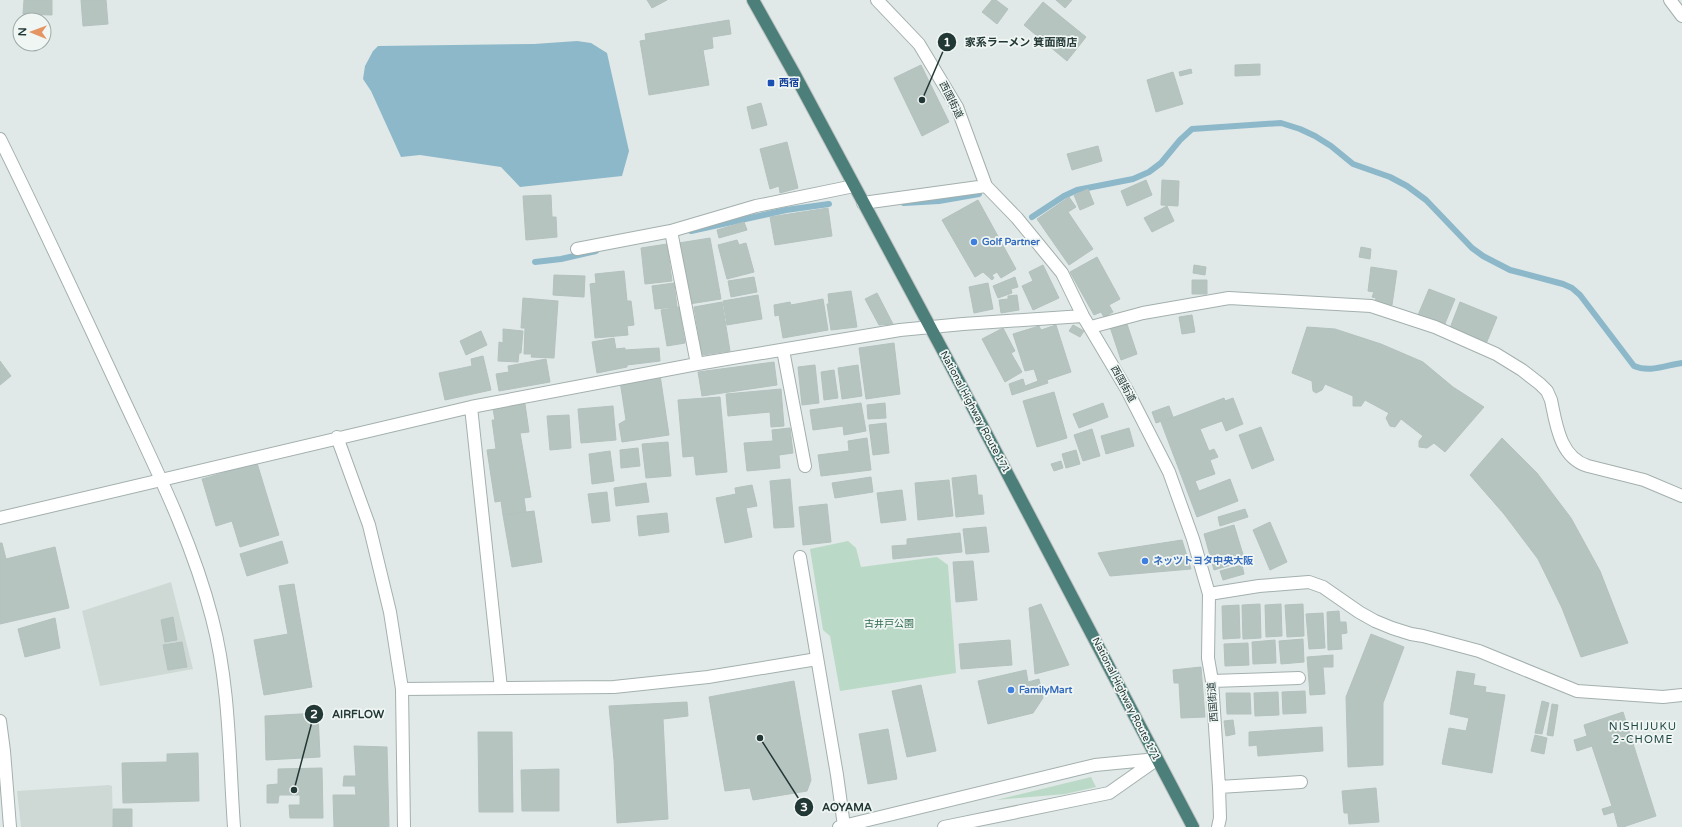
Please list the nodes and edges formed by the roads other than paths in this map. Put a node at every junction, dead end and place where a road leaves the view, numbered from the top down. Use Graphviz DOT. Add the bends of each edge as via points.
graph roads {
  1 [pos="753,0"];
  2 [pos="877,0"];
  3 [pos="1670,0"];
  4 [pos="1682,16"];
  5 [pos="0,139"];
  6 [pos="854,186"];
  7 [pos="986,186"];
  8 [pos="863,203"];
  9 [pos="671,231"];
  10 [pos="576,249"];
  11 [pos="1083,316"];
  12 [pos="930,327"];
  13 [pos="1091,327"];
  14 [pos="783,350"];
  15 [pos="697,364"];
  16 [pos="471,406"];
  17 [pos="337,437"];
  18 [pos="805,466"];
  19 [pos="162,479"];
  20 [pos="1682,496"];
  21 [pos="0,518"];
  22 [pos="800,557"];
  23 [pos="1209,594"];
  24 [pos="817,659"];
  25 [pos="1298,678"];
  26 [pos="1212,681"];
  27 [pos="501,688"];
  28 [pos="402,689"];
  29 [pos="1682,695"];
  30 [pos="0,721"];
  31 [pos="1157,759"];
  32 [pos="1301,782"];
  33 [pos="1219,787"];
  34 [pos="10,827"];
  35 [pos="234,827"];
  36 [pos="404,827"];
  37 [pos="842,827"];
  38 [pos="944,827"];
  39 [pos="1193,827"];
  40 [pos="1218,827"];
  1 -- 6 [label="highway, National Highway Route 171"];
  2 -- 7 [label="street, 西国街道" via="919,44 957,107"];
  3 -- 4 [label="street"];
  5 -- 19 [label="street"];
  6 -- 8 [label="highway, National Highway Route 171"];
  6 -- 9 [label="street" via="756,206"];
  7 -- 8 [label="street"];
  7 -- 11 [label="street, 西国街道" via="1017,218 1062,272"];
  8 -- 12 [label="highway, National Highway Route 171"];
  9 -- 10 [label="street"];
  9 -- 15 [label="street"];
  11 -- 12 [label="street"];
  11 -- 13 [label="street, 西国街道"];
  12 -- 14 [label="street"];
  12 -- 31 [label="highway, National Highway Route 171"];
  13 -- 20 [label="street" via="1144,313 1229,298 1371,306 1435,327 1496,354 1522,370 1548,394 1563,445 1578,462 1648,481"];
  13 -- 23 [label="street, 西国街道" via="1169,472"];
  14 -- 15 [label="street"];
  14 -- 18 [label="street"];
  15 -- 16 [label="street"];
  16 -- 17 [label="street"];
  16 -- 27 [label="street"];
  17 -- 19 [label="street"];
  17 -- 28 [label="street" via="369,525 390,612"];
  19 -- 21 [label="street"];
  19 -- 35 [label="street" via="194,559 216,636 228,718"];
  22 -- 24 [label="street"];
  23 -- 26 [label="street, 西国街道" via="1208,658"];
  23 -- 29 [label="street" via="1309,582 1323,587 1359,612 1386,626 1479,651 1577,691 1663,697"];
  24 -- 27 [label="street" via="708,677 614,687"];
  24 -- 37 [label="street"];
  25 -- 26 [label="street"];
  26 -- 33 [label="street, 西国街道"];
  27 -- 28 [label="street"];
  28 -- 36 [label="street"];
  30 -- 34 [label="street"];
  31 -- 37 [label="street" via="1095,765"];
  31 -- 38 [label="street" via="1109,793"];
  31 -- 39 [label="highway, National Highway Route 171"];
  32 -- 33 [label="street"];
  33 -- 40 [label="street, 西国街道"];
}
